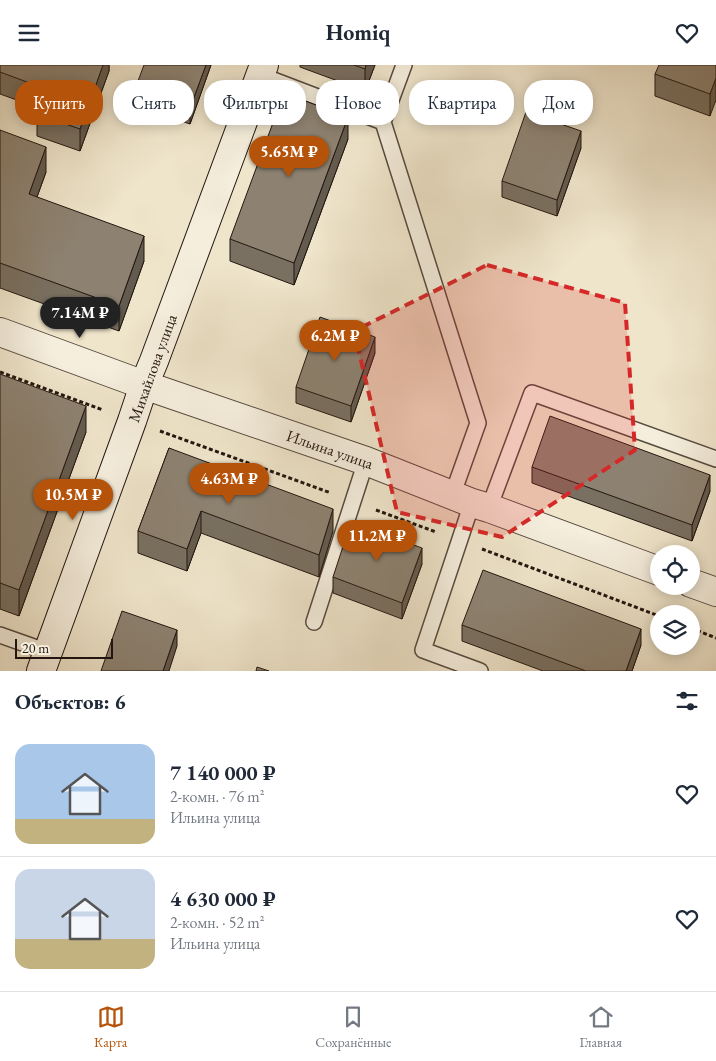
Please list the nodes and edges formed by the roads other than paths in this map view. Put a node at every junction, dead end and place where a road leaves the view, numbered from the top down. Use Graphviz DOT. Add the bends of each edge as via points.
graph roads {
  1 [pos="404,65"];
  2 [pos="262,70"];
  3 [pos="398,80"];
  4 [pos="316,93"];
  5 [pos="384,125"];
  6 [pos="0,332"];
  7 [pos="144,385"];
  8 [pos="716,459"];
  9 [pos="366,461"];
  10 [pos="471,502"];
  11 [pos="650,568"];
  12 [pos="700,586"];
  13 [pos="716,592"];
  14 [pos="314,622"];
  15 [pos="0,635"];
  16 [pos="44,662"];
  17 [pos="480,671"];
  1 -- 3 [label="lane"];
  2 -- 4 [label="lane"];
  2 -- 7 [label="street, Михайлова улица"];
  5 -- 10 [label="lane" via="478,423"];
  6 -- 7 [label="street, Ильина улица"];
  7 -- 9 [label="street, Ильина улица"];
  7 -- 16 [label="street, Михайлова улица"];
  8 -- 10 [label="lane" via="532,393"];
  9 -- 10 [label="street, Ильина улица"];
  9 -- 14 [label="lane"];
  10 -- 11 [label="street, Ильина улица"];
  10 -- 17 [label="lane" via="423,650"];
  12 -- 13 [label="street"];
  15 -- 16 [label="lane"];
}
